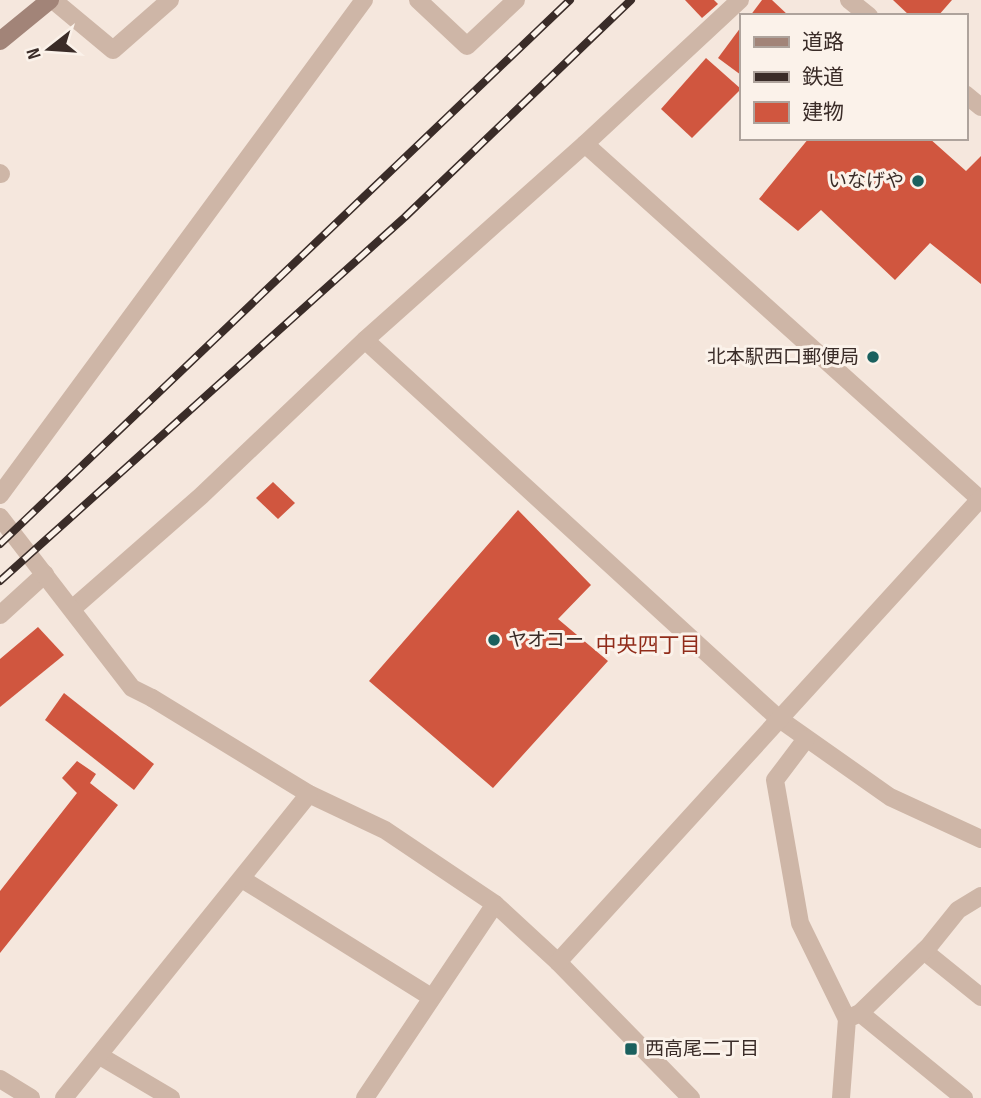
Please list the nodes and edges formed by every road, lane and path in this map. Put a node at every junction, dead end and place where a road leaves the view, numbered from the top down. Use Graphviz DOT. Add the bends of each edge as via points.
graph roads {
  1 [pos="51,0"];
  2 [pos="170,0"];
  3 [pos="364,0"];
  4 [pos="418,0"];
  5 [pos="516,0"];
  6 [pos="740,0"];
  7 [pos="849,0"];
  8 [pos="866,14"];
  9 [pos="0,41"];
  10 [pos="967,96"];
  11 [pos="981,107"];
  12 [pos="585,145"];
  13 [pos="365,340"];
  14 [pos="0,495"];
  15 [pos="981,499"];
  16 [pos="0,517"];
  17 [pos="45,574"];
  18 [pos="72,609"];
  19 [pos="0,615"];
  20 [pos="778,718"];
  21 [pos="806,739"];
  22 [pos="309,794"];
  23 [pos="981,839"];
  24 [pos="242,879"];
  25 [pos="981,897"];
  26 [pos="495,905"];
  27 [pos="924,951"];
  28 [pos="558,962"];
  29 [pos="981,996"];
  30 [pos="430,997"];
  31 [pos="853,1016"];
  32 [pos="100,1056"];
  33 [pos="0,1079"];
  34 [pos="31,1098"];
  35 [pos="64,1098"];
  36 [pos="171,1098"];
  37 [pos="365,1098"];
  38 [pos="691,1098"];
  39 [pos="841,1098"];
  40 [pos="964,1098"];
  1 -- 2 [label="street" via="113,50"];
  1 -- 9 [label="main road"];
  3 -- 14 [label="street"];
  4 -- 5 [label="street" via="467,46"];
  6 -- 12 [label="street"];
  7 -- 8 [label="street"];
  10 -- 11 [label="street"];
  12 -- 13 [label="street"];
  12 -- 15 [label="street"];
  13 -- 18 [label="street" via="201,496"];
  13 -- 20 [label="street"];
  15 -- 20 [label="street"];
  16 -- 17 [label="street"];
  17 -- 18 [label="street"];
  17 -- 19 [label="street"];
  18 -- 22 [label="street" via="132,688"];
  20 -- 21 [label="street"];
  20 -- 28 [label="street"];
  21 -- 23 [label="street" via="890,797"];
  21 -- 31 [label="street" via="775,780 800,923"];
  22 -- 24 [label="street"];
  22 -- 26 [label="street" via="385,830"];
  24 -- 30 [label="street"];
  24 -- 32 [label="street"];
  25 -- 27 [label="street" via="958,911"];
  26 -- 28 [label="street"];
  26 -- 30 [label="street"];
  27 -- 29 [label="street"];
  27 -- 31 [label="street"];
  28 -- 38 [label="street"];
  30 -- 37 [label="street"];
  31 -- 39 [label="street"];
  31 -- 40 [label="street"];
  32 -- 35 [label="street"];
  32 -- 36 [label="street"];
  33 -- 34 [label="street"];
}
